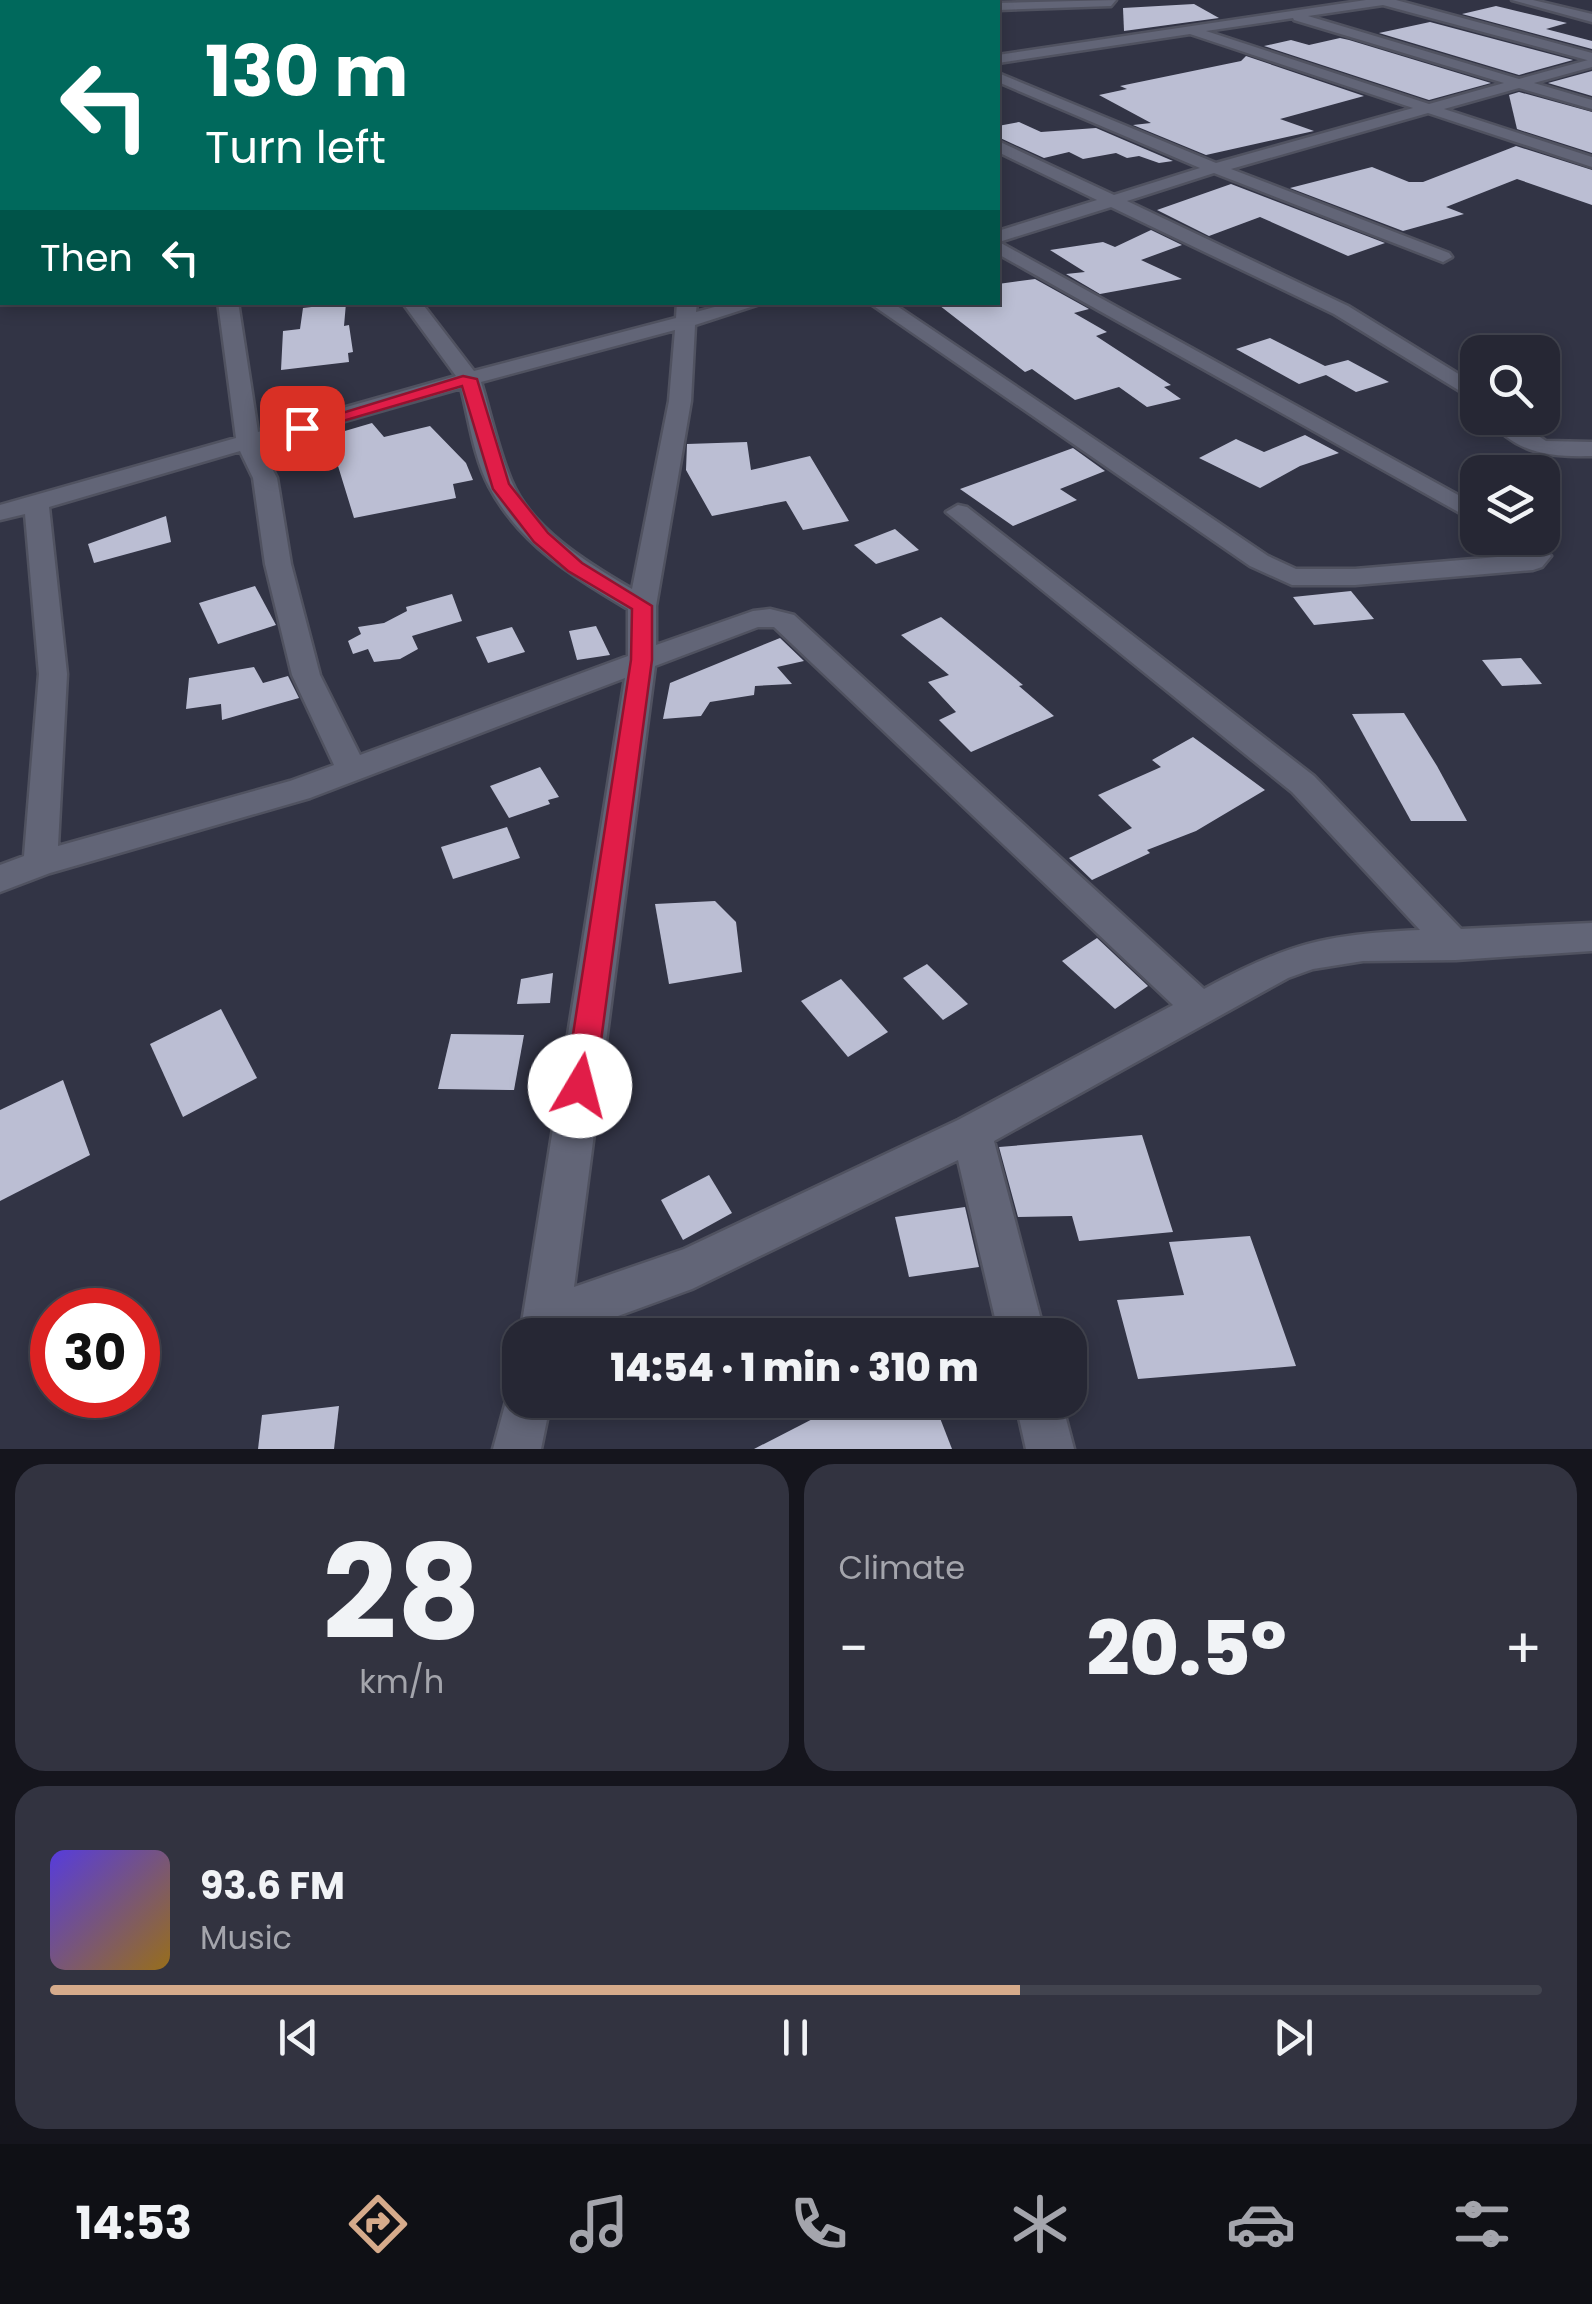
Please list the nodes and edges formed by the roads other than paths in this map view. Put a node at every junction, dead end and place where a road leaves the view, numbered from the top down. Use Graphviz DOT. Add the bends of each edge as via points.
graph roads {
  1 [pos="1518,0"];
  2 [pos="1387,1"];
  3 [pos="1114,4"];
  4 [pos="1021,7"];
  5 [pos="1248,9"];
  6 [pos="1287,14"];
  7 [pos="1265,18"];
  8 [pos="1592,18"];
  9 [pos="1143,24"];
  10 [pos="1195,32"];
  11 [pos="1166,35"];
  12 [pos="1049,40"];
  13 [pos="1066,48"];
  14 [pos="1000,59"];
  15 [pos="1592,60"];
  16 [pos="1000,78"];
  17 [pos="1519,83"];
  18 [pos="1592,105"];
  19 [pos="1432,108"];
  20 [pos="1000,147"];
  21 [pos="1592,162"];
  22 [pos="1215,168"];
  23 [pos="1115,200"];
  24 [pos="1000,236"];
  25 [pos="1000,248"];
  26 [pos="1444,257"];
  27 [pos="228,305"];
  28 [pos="413,305"];
  29 [pos="735,305"];
  30 [pos="881,305"];
  31 [pos="686,312"];
  32 [pos="468,379"];
  33 [pos="1460,385"];
  34 [pos="1517,435"];
  35 [pos="248,444"];
  36 [pos="1592,449"];
  37 [pos="36,504"];
  38 [pos="1460,506"];
  39 [pos="958,512"];
  40 [pos="0,513"];
  41 [pos="1537,555"];
  42 [pos="642,606"];
  43 [pos="642,660"];
  44 [pos="352,770"];
  45 [pos="40,863"];
  46 [pos="0,878"];
  47 [pos="1592,937"];
  48 [pos="1456,946"];
  49 [pos="1201,1010"];
  50 [pos="972,1133"];
  51 [pos="546,1318"];
  52 [pos="565,1318"];
  53 [pos="1018,1318"];
  54 [pos="524,1418"];
  55 [pos="1042,1418"];
  56 [pos="517,1449"];
  57 [pos="1050,1449"];
  1 -- 8 [label="street"];
  2 -- 6 [label="street"];
  2 -- 15 [label="street"];
  3 -- 4 [label="street"];
  5 -- 7 [label="street"];
  6 -- 7 [label="street"];
  6 -- 17 [label="street"];
  7 -- 10 [label="street"];
  9 -- 11 [label="street"];
  10 -- 11 [label="street"];
  10 -- 19 [label="street"];
  11 -- 13 [label="street"];
  12 -- 13 [label="street"];
  13 -- 14 [label="street"];
  15 -- 17 [label="street"];
  16 -- 22 [label="street"];
  17 -- 18 [label="street"];
  17 -- 19 [label="street"];
  19 -- 21 [label="street"];
  19 -- 22 [label="street"];
  20 -- 23 [label="street"];
  22 -- 23 [label="street"];
  22 -- 26 [label="street"];
  23 -- 24 [label="street"];
  23 -- 33 [label="street" via="1341,310"];
  25 -- 38 [label="street"];
  27 -- 35 [label="street"];
  28 -- 32 [label="street"];
  29 -- 31 [label="street"];
  30 -- 41 [label="street" via="1292,577 1533,562"];
  31 -- 32 [label="street"];
  31 -- 42 [label="street" via="680,400"];
  32 -- 35 [label="street"];
  32 -- 42 [label="street" via="500,485 541,538 575,567"];
  34 -- 36 [label="street" via="1538,448"];
  35 -- 37 [label="street"];
  35 -- 44 [label="street" via="265,478 306,675"];
  37 -- 40 [label="street"];
  37 -- 45 [label="street" via="54,674"];
  39 -- 48 [label="street" via="1304,784"];
  42 -- 43 [label="street"];
  43 -- 44 [label="street"];
  43 -- 49 [label="street" via="753,619 784,621"];
  43 -- 51 [label="street"];
  44 -- 45 [label="street"];
  45 -- 46 [label="street"];
  47 -- 48 [label="street"];
  48 -- 49 [label="street" via="1310,955"];
  49 -- 50 [label="street"];
  50 -- 52 [label="street" via="692,1268"];
  50 -- 53 [label="street"];
  54 -- 56 [label="street"];
  55 -- 57 [label="street"];
}
